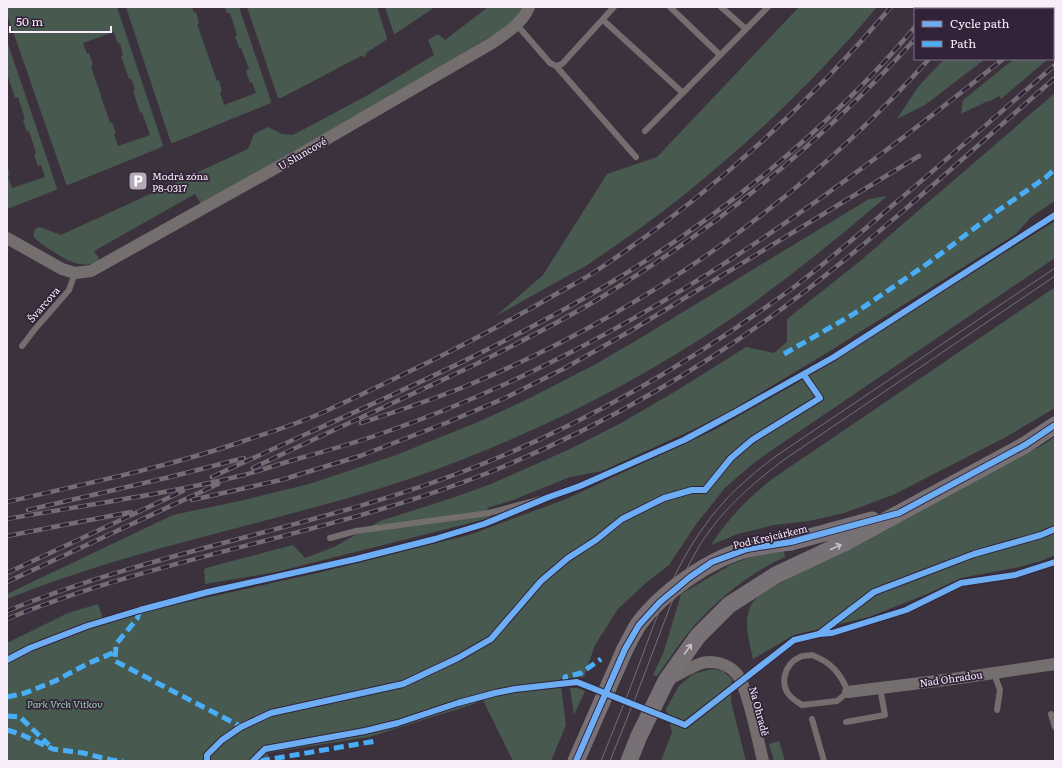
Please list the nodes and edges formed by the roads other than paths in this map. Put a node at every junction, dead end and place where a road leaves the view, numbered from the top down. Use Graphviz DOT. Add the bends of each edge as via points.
graph roads {
  1 [pos="529,7"];
  2 [pos="614,7"];
  3 [pos="670,7"];
  4 [pos="721,7"];
  5 [pos="768,7"];
  6 [pos="603,20"];
  7 [pos="517,25"];
  8 [pos="746,29"];
  9 [pos="720,55"];
  10 [pos="556,66"];
  11 [pos="683,93"];
  12 [pos="645,131"];
  13 [pos="636,157"];
  14 [pos="7,238"];
  15 [pos="74,273"];
  16 [pos="22,346"];
  17 [pos="1055,425"];
  18 [pos="549,497"];
  19 [pos="899,513"];
  20 [pos="330,538"];
  21 [pos="1055,664"];
  22 [pos="994,672"];
  23 [pos="666,681"];
  24 [pos="880,688"];
  25 [pos="848,692"];
  26 [pos="997,710"];
  27 [pos="1052,714"];
  28 [pos="812,719"];
  29 [pos="846,722"];
  30 [pos="1055,727"];
  31 [pos="576,761"];
  32 [pos="629,761"];
  33 [pos="763,761"];
  34 [pos="824,761"];
  1 -- 7 [label="street, U Sluncové"];
  2 -- 6 [label="lane"];
  3 -- 9 [label="lane"];
  4 -- 8 [label="lane"];
  5 -- 8 [label="lane"];
  6 -- 10 [label="lane" via="562,64"];
  6 -- 11 [label="lane"];
  7 -- 10 [label="lane" via="550,63"];
  7 -- 15 [label="street, U Sluncové" via="492,43 299,155 91,271"];
  8 -- 9 [label="lane"];
  9 -- 11 [label="lane"];
  10 -- 13 [label="lane"];
  11 -- 12 [label="lane"];
  14 -- 15 [label="street, U Sluncové" via="62,269"];
  15 -- 16 [label="lane, Švarcova" via="69,290"];
  17 -- 19 [label="main road, Pod Krejcárkem" via="1025,445"];
  18 -- 20 [label="lane" via="489,513 356,531"];
  23 -- 19 [label="main road, Pod Krejcárkem, one-way" via="698,636 729,605 776,575 846,542"];
  19 -- 31 [label="main road, Pod Krejcárkem, bridge" via="791,542 747,549 712,562 690,577 660,602 639,625 625,649"];
  21 -- 22 [label="street, Nad Ohradou"];
  22 -- 24 [label="street, Nad Ohradou"];
  22 -- 26 [label="lane" via="1000,690"];
  23 -- 32 [label="main road, Pod Krejcárkem" via="638,736"];
  23 -- 33 [label="street, Na Ohradě" via="701,663 728,666 743,684"];
  24 -- 25 [label="street, Nad Ohradou"];
  24 -- 29 [label="lane" via="885,715"];
  25 -- 25 [label="lane" via="843,679 824,659 800,657 789,666 785,675 785,687 791,697 802,705 837,702"];
  27 -- 30 [label="lane"];
  28 -- 34 [label="lane"];
}
